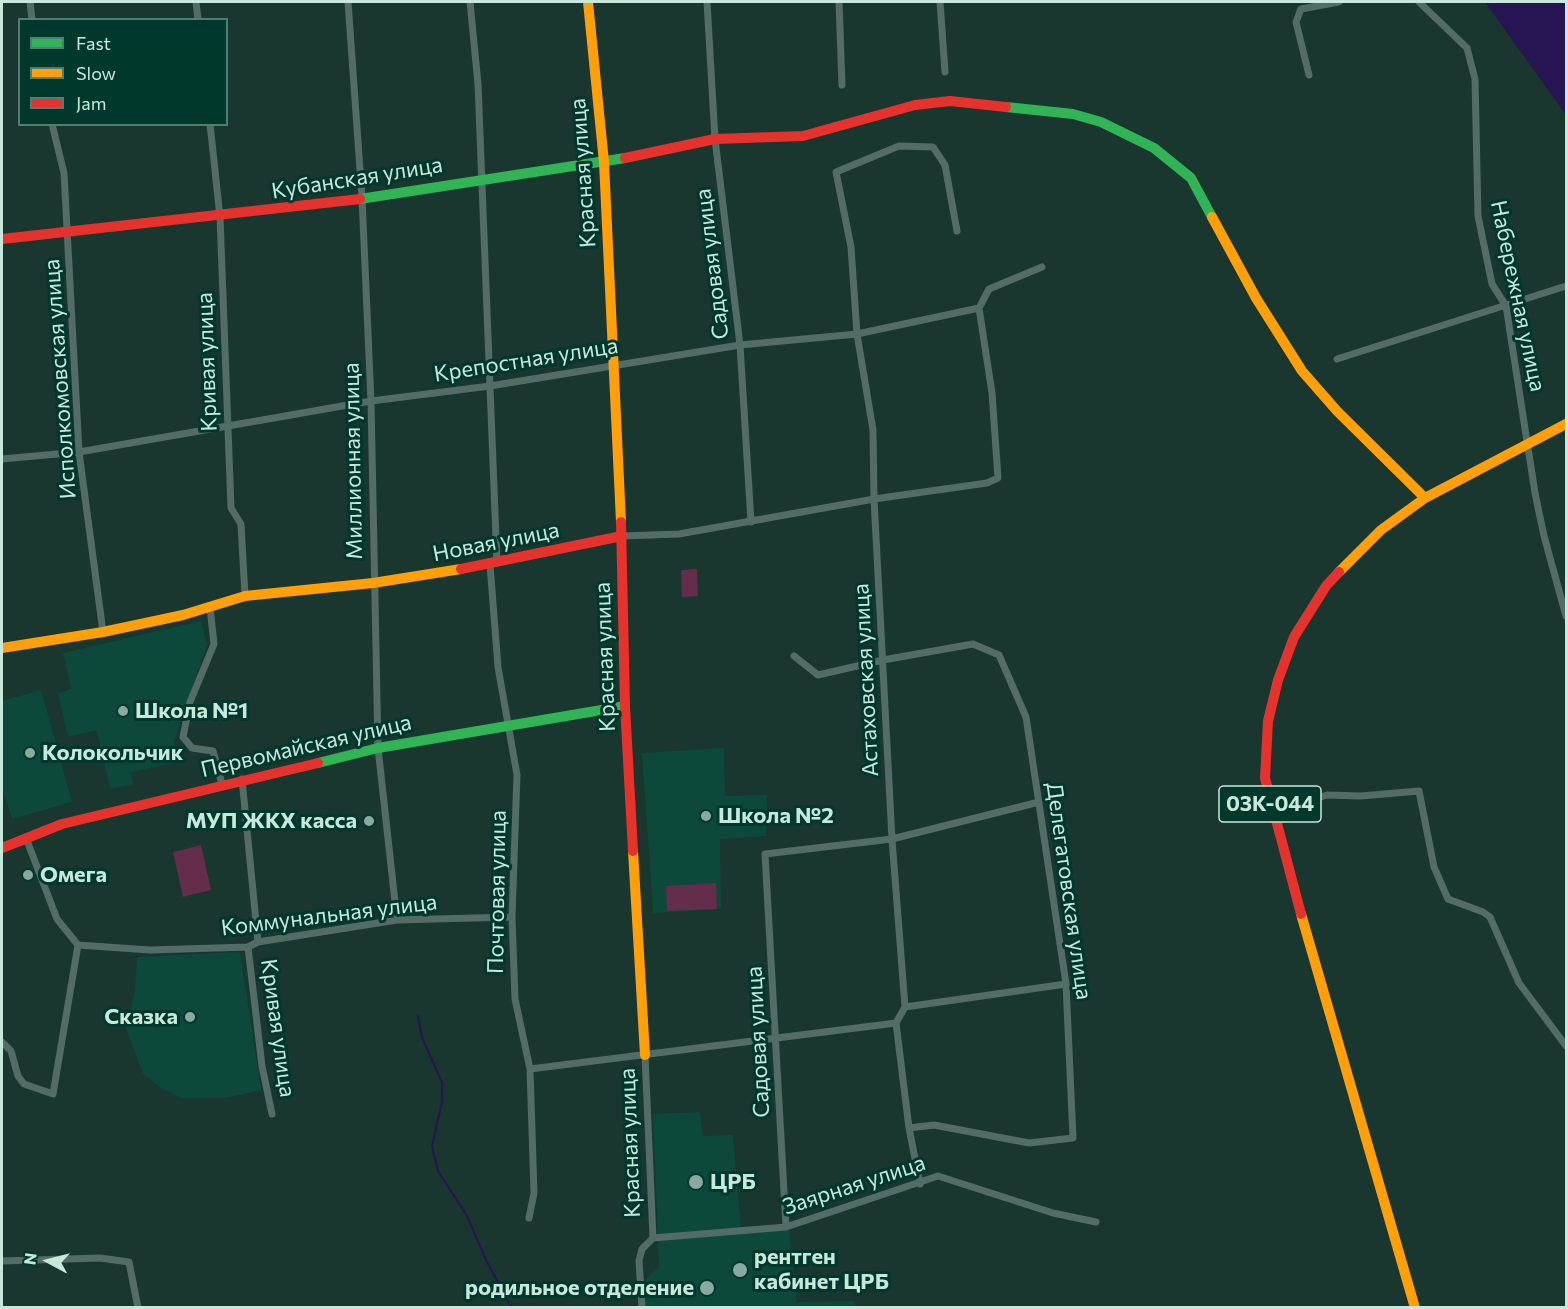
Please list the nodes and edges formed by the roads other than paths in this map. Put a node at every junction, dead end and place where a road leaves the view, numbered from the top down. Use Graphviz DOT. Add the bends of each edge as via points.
graph roads {
  1 [pos="30,2"];
  2 [pos="196,2"];
  3 [pos="348,2"];
  4 [pos="470,2"];
  5 [pos="588,2"];
  6 [pos="707,2"];
  7 [pos="839,2"];
  8 [pos="940,2"];
  9 [pos="1339,2"];
  10 [pos="1419,2"];
  11 [pos="32,18"];
  12 [pos="198,18"];
  13 [pos="945,72"];
  14 [pos="1309,75"];
  15 [pos="842,85"];
  16 [pos="52,126"];
  17 [pos="210,126"];
  18 [pos="715,139"];
  19 [pos="604,162"];
  20 [pos="482,179"];
  21 [pos="362,198"];
  22 [pos="220,217"];
  23 [pos="957,231"];
  24 [pos="69,234"];
  25 [pos="2,239"];
  26 [pos="1042,267"];
  27 [pos="1566,286"];
  28 [pos="1506,306"];
  29 [pos="979,308"];
  30 [pos="857,334"];
  31 [pos="740,345"];
  32 [pos="1337,359"];
  33 [pos="615,364"];
  34 [pos="490,386"];
  35 [pos="371,401"];
  36 [pos="1566,424"];
  37 [pos="226,428"];
  38 [pos="1530,442"];
  39 [pos="79,452"];
  40 [pos="2,459"];
  41 [pos="1425,498"];
  42 [pos="874,499"];
  43 [pos="751,522"];
  44 [pos="622,536"];
  45 [pos="493,564"];
  46 [pos="373,583"];
  47 [pos="245,596"];
  48 [pos="210,607"];
  49 [pos="1566,616"];
  50 [pos="103,632"];
  51 [pos="2,648"];
  52 [pos="794,656"];
  53 [pos="883,660"];
  54 [pos="625,706"];
  55 [pos="509,724"];
  56 [pos="378,748"];
  57 [pos="242,779"];
  58 [pos="222,784"];
  59 [pos="1039,802"];
  60 [pos="1272,812"];
  61 [pos="26,838"];
  62 [pos="892,839"];
  63 [pos="2,848"];
  64 [pos="512,917"];
  65 [pos="397,920"];
  66 [pos="258,942"];
  67 [pos="78,945"];
  68 [pos="248,947"];
  69 [pos="1066,984"];
  70 [pos="905,1007"];
  71 [pos="896,1023"];
  72 [pos="777,1038"];
  73 [pos="2,1042"];
  74 [pos="1566,1046"];
  75 [pos="645,1055"];
  76 [pos="530,1069"];
  77 [pos="272,1114"];
  78 [pos="909,1128"];
  79 [pos="1073,1138"];
  80 [pos="920,1184"];
  81 [pos="529,1218"];
  82 [pos="1096,1222"];
  83 [pos="786,1227"];
  84 [pos="653,1238"];
  85 [pos="2,1261"];
  86 [pos="138,1308"];
  87 [pos="642,1308"];
  88 [pos="1415,1308"];
  1 -- 11 [label="street"];
  2 -- 12 [label="street"];
  3 -- 21 [label="street, Миллионная улица"];
  4 -- 20 [label="street, Почтовая улица"];
  5 -- 19 [label="main road, Красная улица"];
  6 -- 18 [label="street, Садовая улица"];
  7 -- 15 [label="street"];
  8 -- 13 [label="street"];
  9 -- 14 [label="street" via="1301,9 1296,22"];
  10 -- 28 [label="street, Набережная улица" via="1467,48 1474,79 1478,216 1492,284"];
  16 -- 24 [label="street, Исполкомовская улица" via="64,173"];
  17 -- 22 [label="street, Кривая улица"];
  18 -- 19 [label="main road, Кубанская улица"];
  18 -- 31 [label="street, Садовая улица"];
  18 -- 41 [label="main road, Кубанская улица" via="803,136 885,111 950,101 1073,114 1154,148 1191,178 1256,298 1302,371"];
  19 -- 20 [label="main road, Кубанская улица"];
  19 -- 33 [label="main road, Красная улица"];
  20 -- 21 [label="main road, Кубанская улица"];
  20 -- 34 [label="street, Почтовая улица"];
  21 -- 22 [label="main road, Кубанская улица"];
  21 -- 35 [label="street, Миллионная улица"];
  22 -- 24 [label="main road, Кубанская улица"];
  22 -- 37 [label="street, Кривая улица"];
  23 -- 30 [label="street, Астаховская улица" via="945,165 933,147 899,146 836,172 851,247"];
  24 -- 25 [label="main road, Кубанская улица"];
  24 -- 39 [label="street, Исполкомовская улица"];
  26 -- 29 [label="street" via="989,289"];
  27 -- 28 [label="street"];
  28 -- 32 [label="street"];
  28 -- 38 [label="street, Набережная улица"];
  29 -- 30 [label="street, Крепостная улица"];
  29 -- 42 [label="street, Новая улица" via="992,393 998,478 987,483"];
  30 -- 31 [label="street, Крепостная улица"];
  30 -- 42 [label="street, Астаховская улица" via="873,430"];
  31 -- 33 [label="street, Крепостная улица"];
  31 -- 43 [label="street, Садовая улица"];
  33 -- 34 [label="street, Крепостная улица"];
  33 -- 44 [label="main road, Красная улица"];
  34 -- 35 [label="street, Крепостная улица"];
  34 -- 45 [label="street, Почтовая улица"];
  35 -- 37 [label="street, Крепостная улица"];
  35 -- 46 [label="street, Миллионная улица"];
  36 -- 38 [label="main road, 03К-044"];
  37 -- 39 [label="street, Крепостная улица"];
  37 -- 47 [label="street, Кривая улица" via="231,508 241,524"];
  38 -- 41 [label="main road, 03К-044"];
  38 -- 49 [label="street, Набережная улица" via="1544,536"];
  39 -- 40 [label="street, Крепостная улица"];
  39 -- 50 [label="street, Исполкомовская улица"];
  41 -- 60 [label="main road, 03К-044" via="1381,530 1333,578 1306,614 1294,638 1268,721 1265,778"];
  42 -- 43 [label="street, Новая улица"];
  42 -- 53 [label="street, Астаховская улица"];
  43 -- 44 [label="street, Новая улица" via="679,534"];
  44 -- 45 [label="main road, Новая улица"];
  44 -- 54 [label="main road, Красная улица"];
  45 -- 46 [label="main road, Новая улица"];
  45 -- 55 [label="street, Почтовая улица" via="498,667"];
  46 -- 47 [label="main road, Новая улица"];
  46 -- 56 [label="street, Миллионная улица"];
  47 -- 48 [label="main road, Новая улица"];
  48 -- 50 [label="main road, Новая улица"];
  48 -- 58 [label="street" via="214,644 190,702 183,737 192,748 213,751"];
  50 -- 51 [label="main road, Новая улица"];
  52 -- 53 [label="street" via="818,675"];
  53 -- 59 [label="street, Делегатовская улица" via="973,644 999,655 1026,717"];
  53 -- 62 [label="street, Астаховская улица"];
  54 -- 55 [label="main road, Первомайская улица"];
  54 -- 75 [label="main road, Красная улица"];
  55 -- 56 [label="main road, Первомайская улица"];
  55 -- 64 [label="street, Почтовая улица" via="517,776"];
  56 -- 57 [label="main road, Первомайская улица"];
  56 -- 65 [label="street, Миллионная улица"];
  57 -- 58 [label="main road, Первомайская улица"];
  57 -- 66 [label="street, Кривая улица"];
  58 -- 61 [label="main road, Первомайская улица" via="62,824"];
  59 -- 62 [label="street"];
  59 -- 69 [label="street, Делегатовская улица"];
  60 -- 74 [label="street" via="1327,795 1419,792 1434,867 1448,899 1490,917 1519,983"];
  60 -- 88 [label="main road, 03К-044"];
  61 -- 63 [label="main road, Первомайская улица"];
  61 -- 67 [label="street" via="57,919"];
  62 -- 70 [label="street, Астаховская улица"];
  62 -- 72 [label="street, Садовая улица" via="765,854"];
  64 -- 65 [label="street, Коммунальная улица"];
  64 -- 76 [label="street, Почтовая улица" via="515,999"];
  65 -- 66 [label="street, Коммунальная улица"];
  66 -- 68 [label="street, Коммунальная улица"];
  67 -- 68 [label="street, Коммунальная улица" via="150,950"];
  67 -- 73 [label="street" via="54,1094 24,1084 11,1050"];
  68 -- 77 [label="street, Кривая улица" via="262,1066"];
  69 -- 70 [label="street"];
  69 -- 79 [label="street, Делегатовская улица"];
  70 -- 71 [label="street"];
  71 -- 72 [label="street"];
  71 -- 78 [label="street"];
  72 -- 75 [label="street"];
  72 -- 83 [label="street, Садовая улица"];
  75 -- 76 [label="street"];
  75 -- 84 [label="street, Красная улица"];
  76 -- 81 [label="street, Почтовая улица" via="534,1193"];
  78 -- 79 [label="street, Заярная улица" via="934,1125 1029,1143"];
  78 -- 80 [label="street"];
  80 -- 82 [label="street, Заярная улица" via="938,1176 1053,1213"];
  80 -- 83 [label="street, Заярная улица"];
  83 -- 84 [label="street, Заярная улица"];
  84 -- 87 [label="street, Красная улица" via="642,1249 639,1261"];
  85 -- 86 [label="street" via="100,1258 129,1262"];
}
